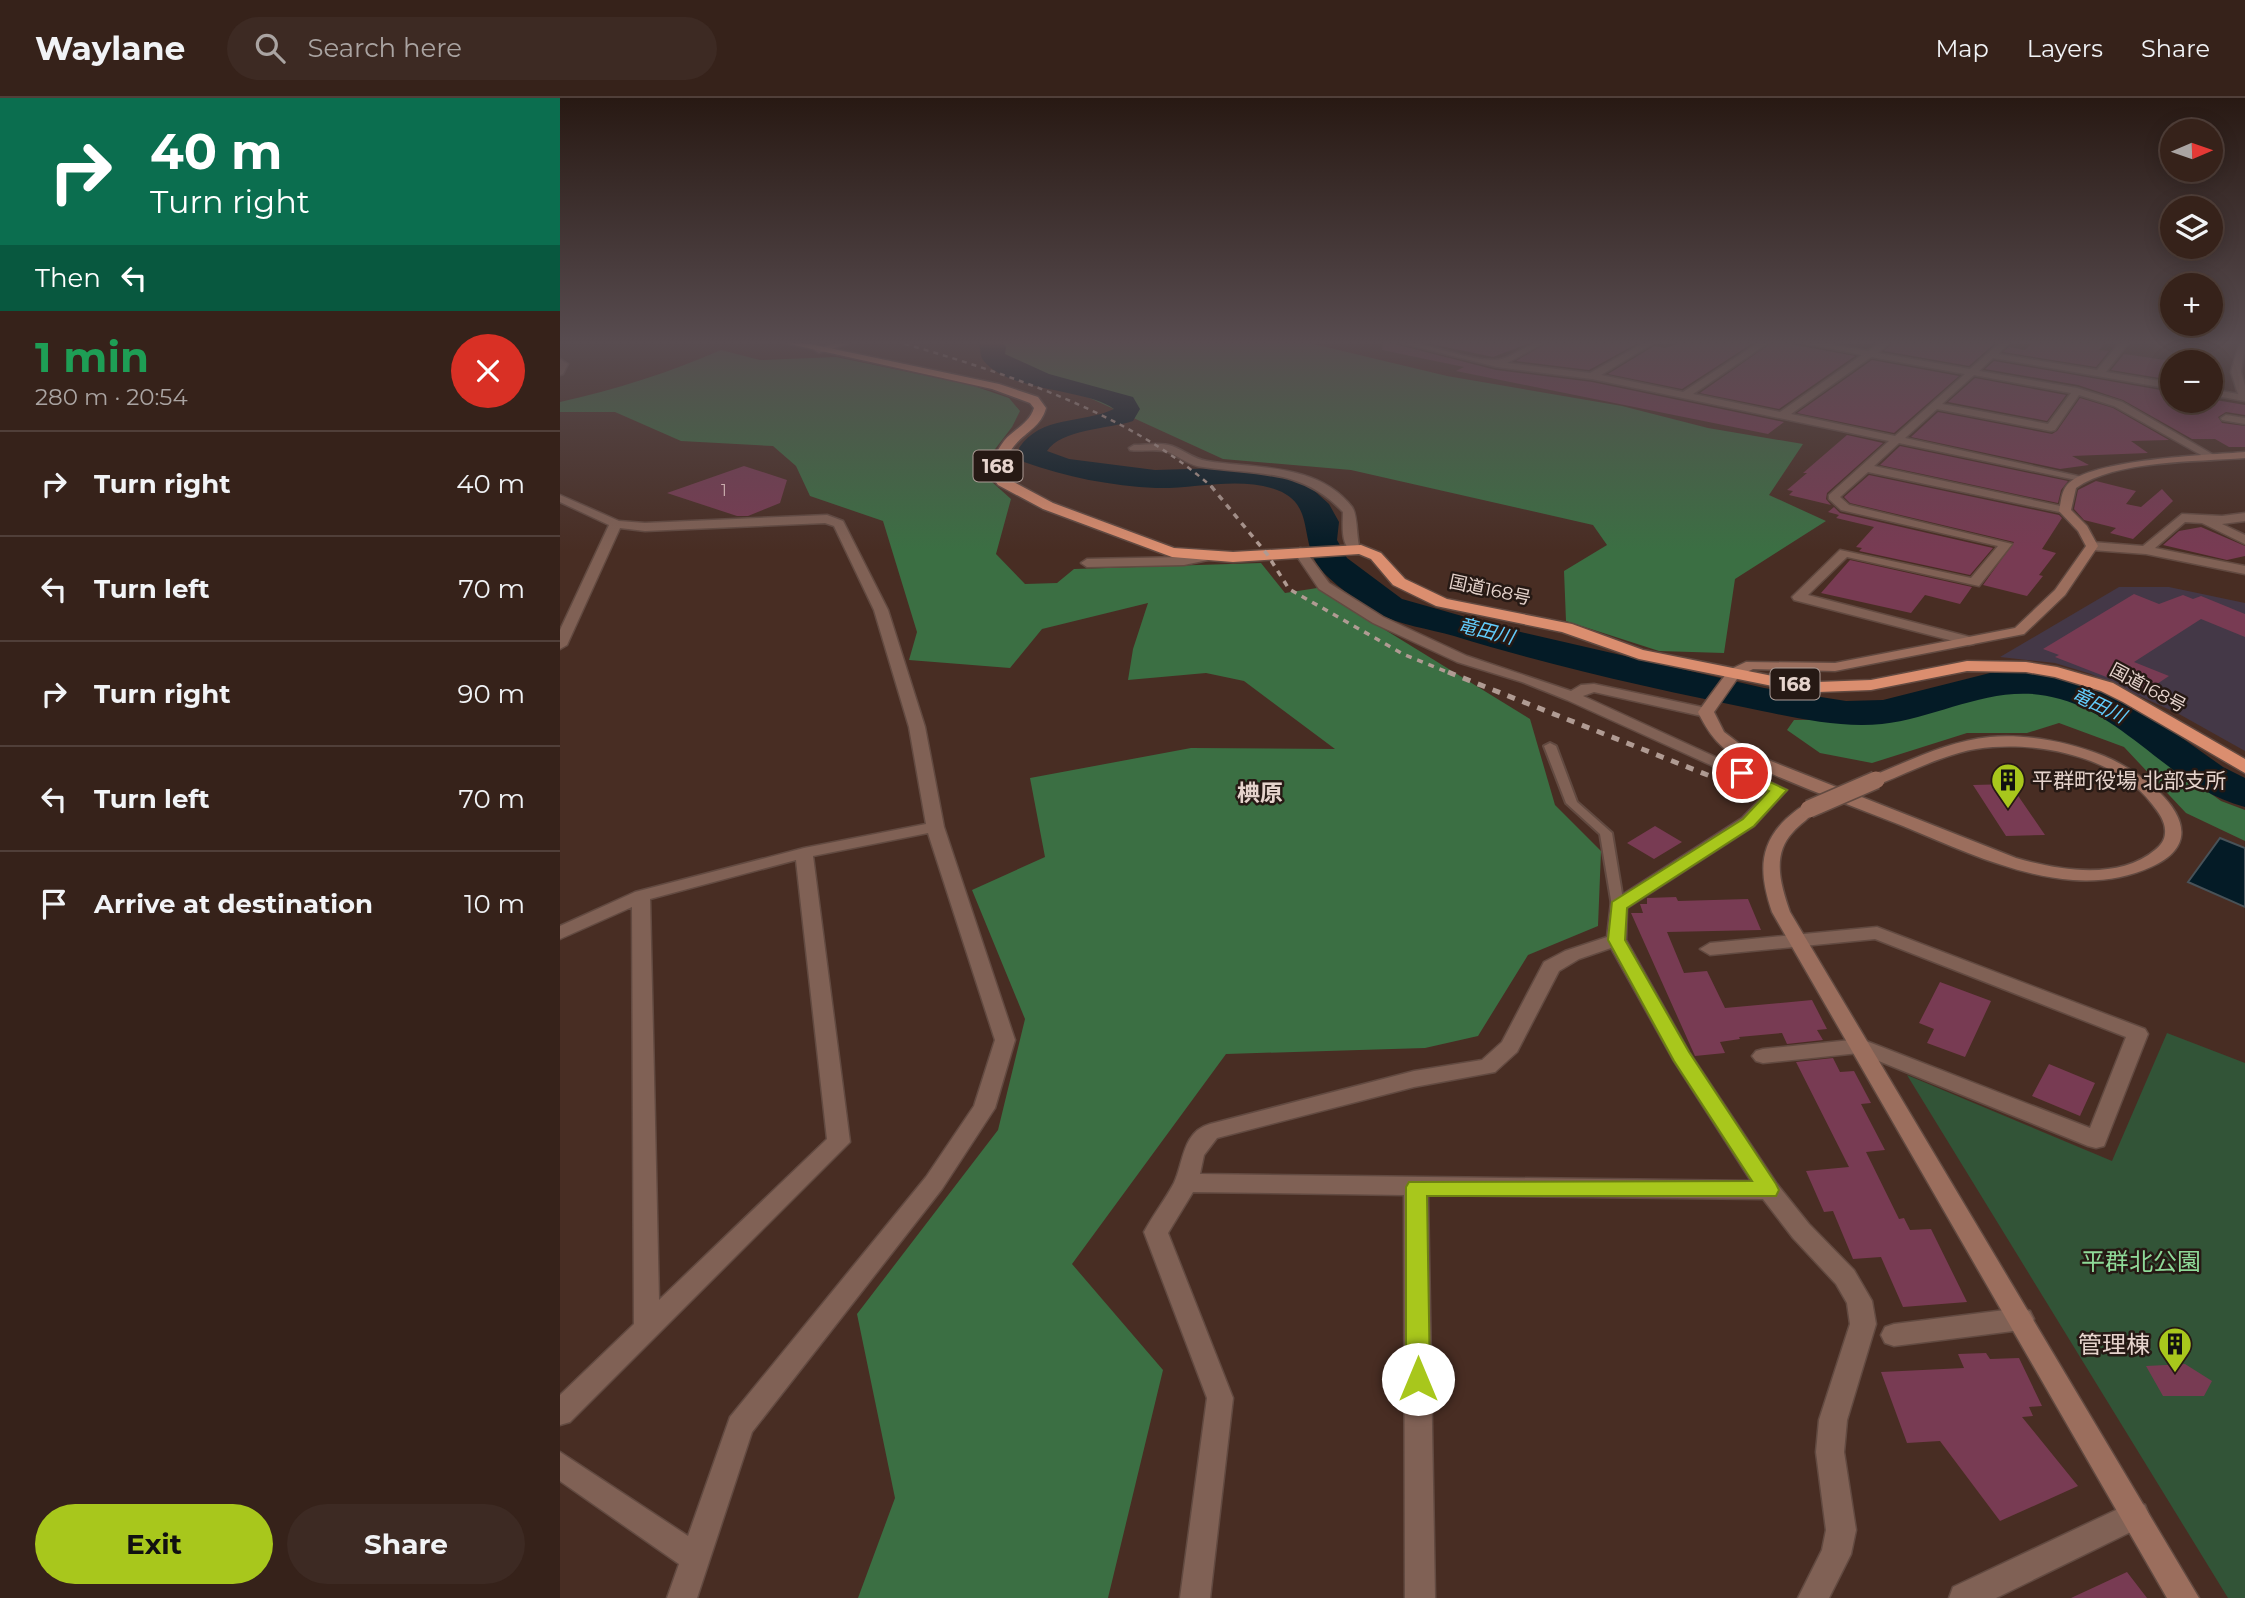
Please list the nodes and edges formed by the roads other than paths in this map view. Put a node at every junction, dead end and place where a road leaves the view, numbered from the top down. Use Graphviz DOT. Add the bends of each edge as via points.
graph roads {
  1 [pos="1039,411"];
  2 [pos="1762,411"];
  3 [pos="1789,411"];
  4 [pos="1931,411"];
  5 [pos="1962,411"];
  6 [pos="2063,411"];
  7 [pos="2130,411"];
  8 [pos="1783,415"];
  9 [pos="2226,418"];
  10 [pos="2245,421"];
  11 [pos="1899,440"];
  12 [pos="1134,448"];
  13 [pos="2245,455"];
  14 [pos="2214,458"];
  15 [pos="1865,468"];
  16 [pos="2081,478"];
  17 [pos="560,498"];
  18 [pos="2065,512"];
  19 [pos="2245,517"];
  20 [pos="2203,519"];
  21 [pos="616,524"];
  22 [pos="2245,540"];
  23 [pos="2092,546"];
  24 [pos="1351,548"];
  25 [pos="2146,550"];
  26 [pos="1306,552"];
  27 [pos="1204,557"];
  28 [pos="1087,563"];
  29 [pos="2245,570"];
  30 [pos="576,611"];
  31 [pos="560,613"];
  32 [pos="1969,641"];
  33 [pos="560,645"];
  34 [pos="1730,677"];
  35 [pos="1572,697"];
  36 [pos="1708,708"];
  37 [pos="1550,746"];
  38 [pos="2245,766"];
  39 [pos="934,827"];
  40 [pos="804,853"];
  41 [pos="641,896"];
  42 [pos="1618,906"];
  43 [pos="560,933"];
  44 [pos="1616,940"];
  45 [pos="1798,940"];
  46 [pos="1710,949"];
  47 [pos="1861,1046"];
  48 [pos="1763,1056"];
  49 [pos="1186,1183"];
  50 [pos="1416,1187"];
  51 [pos="1769,1190"];
  52 [pos="2021,1319"];
  53 [pos="647,1327"];
  54 [pos="1894,1335"];
  55 [pos="560,1413"];
  56 [pos="560,1465"];
  57 [pos="2135,1515"];
  58 [pos="696,1558"];
  59 [pos="682,1598"];
  60 [pos="1195,1598"];
  61 [pos="1420,1598"];
  62 [pos="1813,1598"];
  63 [pos="1964,1598"];
  64 [pos="2184,1598"];
  1 -- 27 [label="highway, 168" via="1002,454 996,472 1003,482 1096,525 1172,552"];
  2 -- 8 [label="street"];
  3 -- 8 [label="street"];
  4 -- 11 [label="street"];
  5 -- 6 [label="street" via="2051,428"];
  7 -- 14 [label="street"];
  8 -- 11 [label="street"];
  9 -- 10 [label="street"];
  11 -- 15 [label="street"];
  11 -- 16 [label="street"];
  12 -- 24 [label="street" via="1167,448 1201,464 1273,470 1321,486 1349,511"];
  13 -- 14 [label="street"];
  14 -- 16 [label="street" via="2111,469"];
  15 -- 18 [label="street"];
  15 -- 32 [label="street" via="1833,497 1845,508 2006,544 1974,583 1844,553 1798,597"];
  16 -- 18 [label="street" via="2071,486"];
  17 -- 21 [label="street"];
  18 -- 23 [label="street" via="2083,529"];
  19 -- 20 [label="street"];
  20 -- 22 [label="street"];
  20 -- 25 [label="street" via="2182,518"];
  21 -- 30 [label="street"];
  21 -- 39 [label="street" via="645,527 835,520 881,610 917,727"];
  23 -- 25 [label="street"];
  23 -- 32 [label="street" via="2034,621 2019,631"];
  24 -- 26 [label="highway, 168"];
  24 -- 34 [label="highway, 国道168号 / 168" via="1371,552 1399,582 1442,603 1566,628 1639,654"];
  25 -- 29 [label="street"];
  26 -- 27 [label="highway, 168"];
  26 -- 35 [label="street" via="1324,586 1378,620 1462,659"];
  27 -- 28 [label="street"];
  30 -- 31 [label="street"];
  30 -- 33 [label="street"];
  32 -- 34 [label="street" via="1835,667 1751,665"];
  34 -- 36 [label="street"];
  34 -- 38 [label="highway, 国道168号 / 168" via="1846,687 1967,666 2057,672 2129,698"];
  35 -- 36 [label="street" via="1594,688"];
  35 -- 42 [label="street" via="1779,790 1748,822"];
  36 -- 45 [label="street, bridge" via="1717,735 1757,762 2028,867 2074,875 2130,872 2157,859 2171,841 2170,817 2153,794 2101,761 2058,747 2022,743 1961,747 1876,780 1808,809 1784,829 1774,842 1769,861 1771,885"];
  37 -- 42 [label="lane" via="1572,803 1606,833"];
  39 -- 40 [label="street"];
  39 -- 58 [label="street" via="1005,1040 985,1108 934,1183 740,1426"];
  40 -- 41 [label="street"];
  40 -- 53 [label="street" via="838,1142"];
  41 -- 43 [label="street"];
  41 -- 53 [label="street"];
  42 -- 44 [label="street"];
  44 -- 49 [label="street" via="1551,967 1510,1047 1488,1067 1414,1079 1210,1132 1193,1153"];
  44 -- 51 [label="street" via="1681,1056"];
  45 -- 46 [label="street"];
  45 -- 47 [label="street"];
  45 -- 47 [label="street" via="1877,933 2138,1034 2096,1140"];
  47 -- 48 [label="street"];
  47 -- 52 [label="street"];
  49 -- 50 [label="street"];
  49 -- 60 [label="street" via="1156,1233 1220,1398"];
  50 -- 51 [label="street"];
  50 -- 61 [label="street"];
  51 -- 62 [label="street" via="1845,1277 1858,1301 1863,1324 1833,1420 1830,1452 1841,1530 1836,1554"];
  52 -- 54 [label="street"];
  52 -- 57 [label="street"];
  53 -- 55 [label="street"];
  56 -- 58 [label="street"];
  57 -- 63 [label="street"];
  57 -- 64 [label="street"];
  58 -- 59 [label="street"];
}
